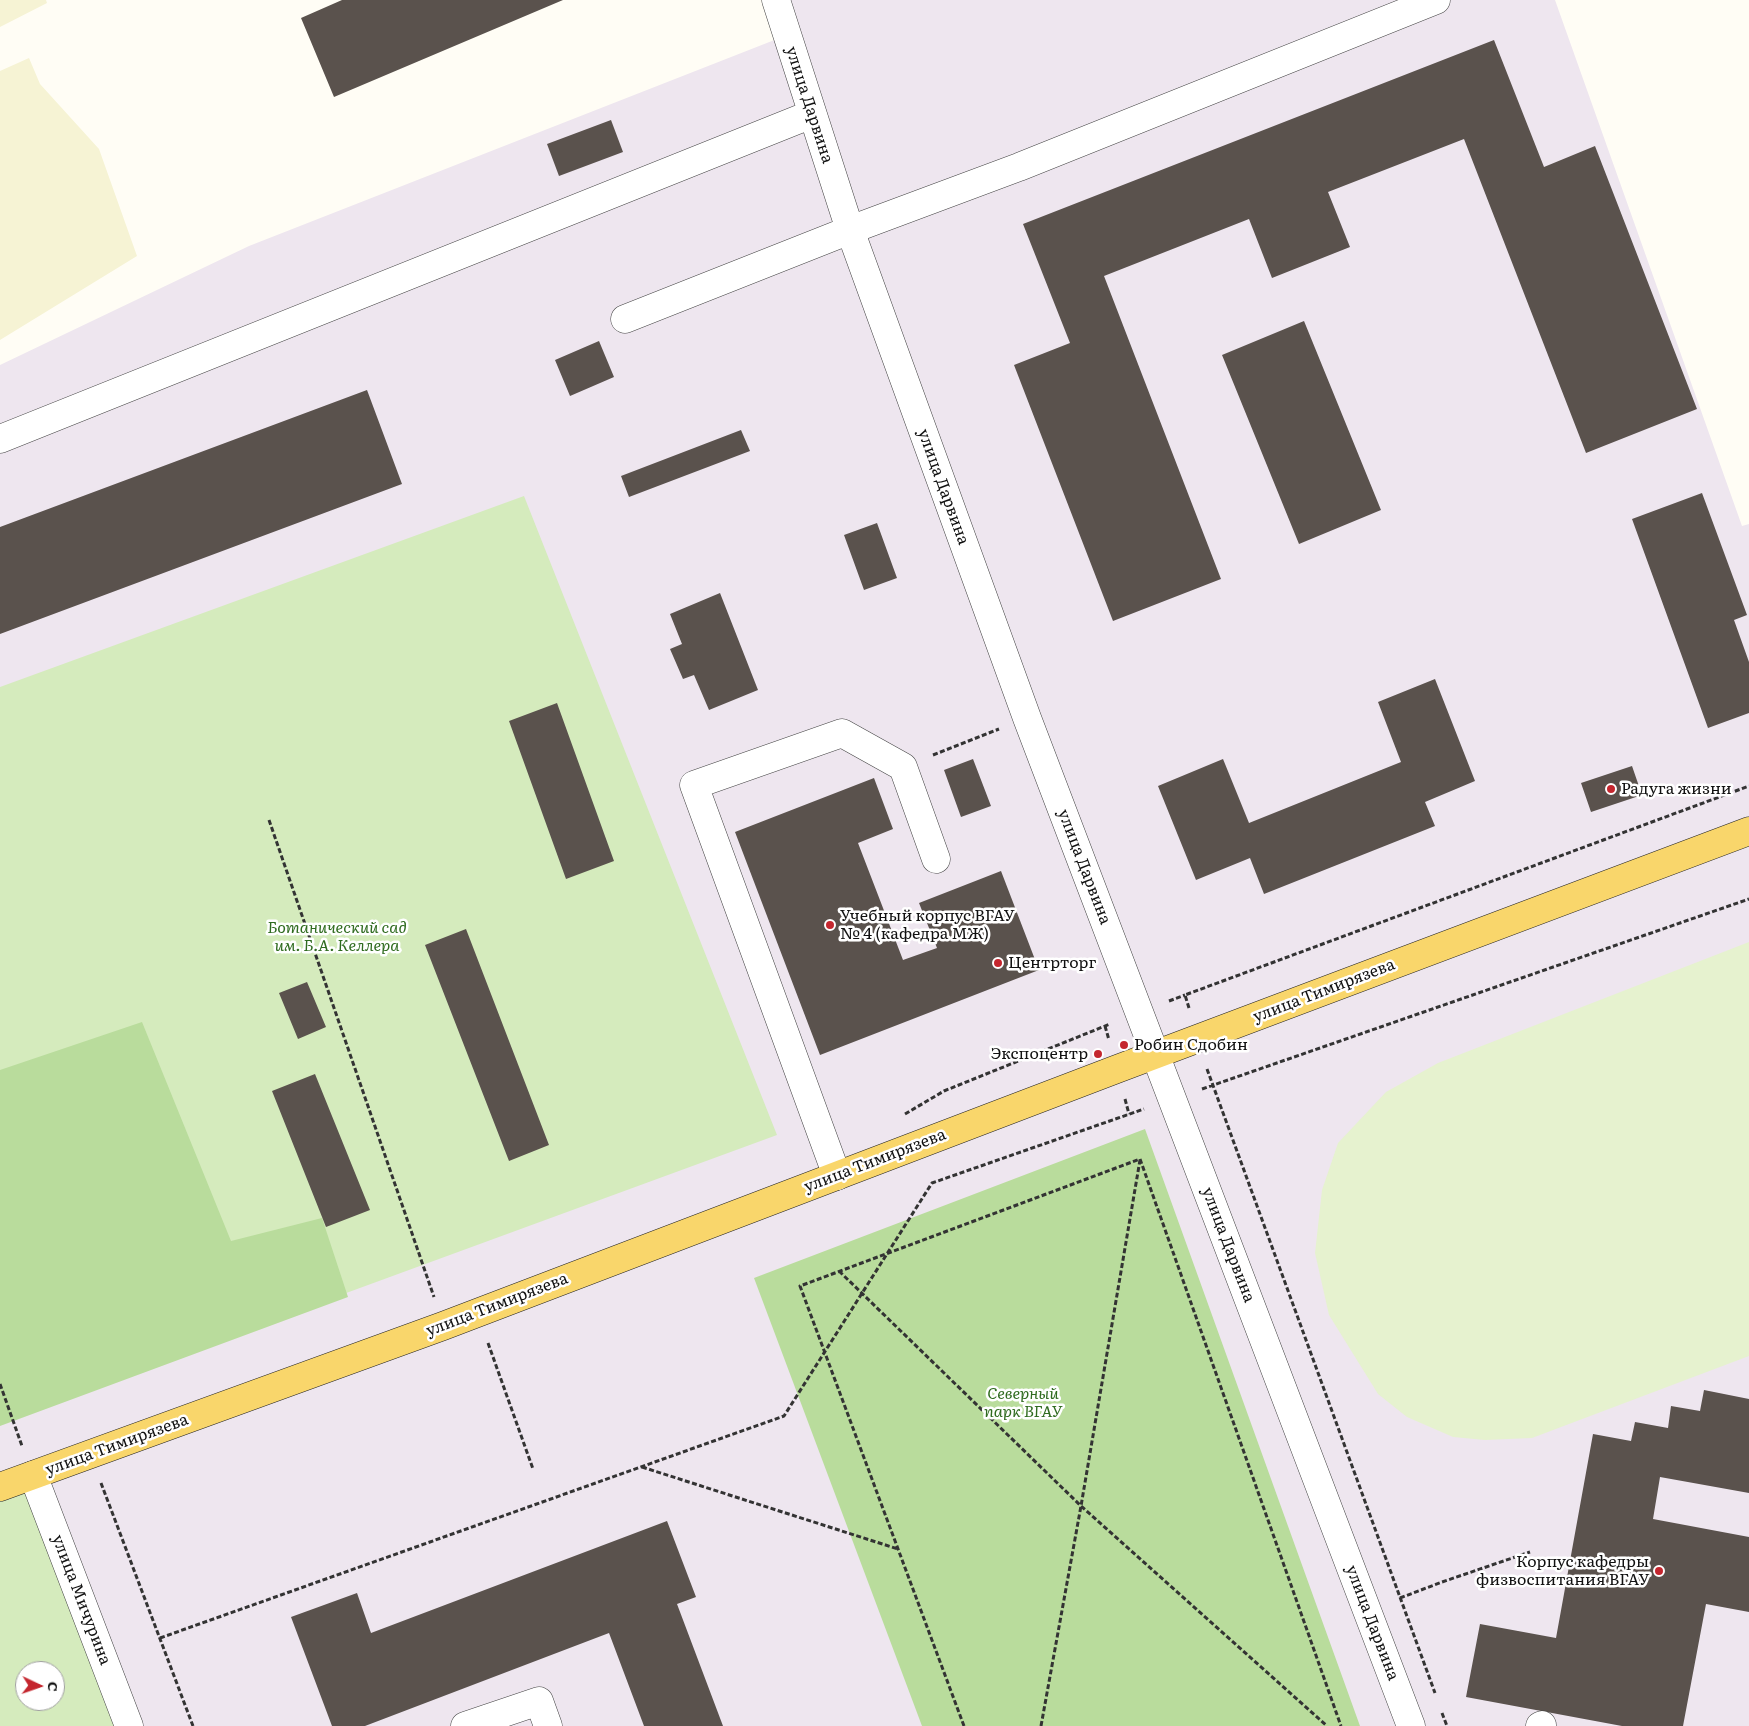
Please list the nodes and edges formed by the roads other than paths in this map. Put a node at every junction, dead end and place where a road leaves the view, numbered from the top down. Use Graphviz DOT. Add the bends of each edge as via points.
graph roads {
  1 [pos="776,0"];
  2 [pos="1436,0"];
  3 [pos="812,114"];
  4 [pos="850,230"];
  5 [pos="625,318"];
  6 [pos="0,439"];
  7 [pos="1749,831"];
  8 [pos="936,859"];
  9 [pos="1156,1055"];
  10 [pos="837,1176"];
  11 [pos="33,1475"];
  12 [pos="0,1486"];
  13 [pos="129,1726"];
  14 [pos="464,1726"];
  15 [pos="548,1726"];
  16 [pos="1411,1726"];
  1 -- 3 [label="street, улица Дарвина"];
  2 -- 4 [label="street" via="1020,167"];
  3 -- 4 [label="street, улица Дарвина"];
  3 -- 6 [label="street"];
  4 -- 5 [label="street"];
  4 -- 9 [label="street, улица Дарвина" via="1028,718"];
  7 -- 9 [label="main road, улица Тимирязева"];
  8 -- 10 [label="street" via="903,767 842,733 694,785"];
  9 -- 10 [label="main road, улица Тимирязева"];
  9 -- 16 [label="street, улица Дарвина"];
  10 -- 11 [label="main road, улица Тимирязева" via="443,1326"];
  11 -- 12 [label="main road, улица Тимирязева"];
  11 -- 13 [label="street, улица Мичурина"];
  14 -- 15 [label="street" via="539,1700"];
}
